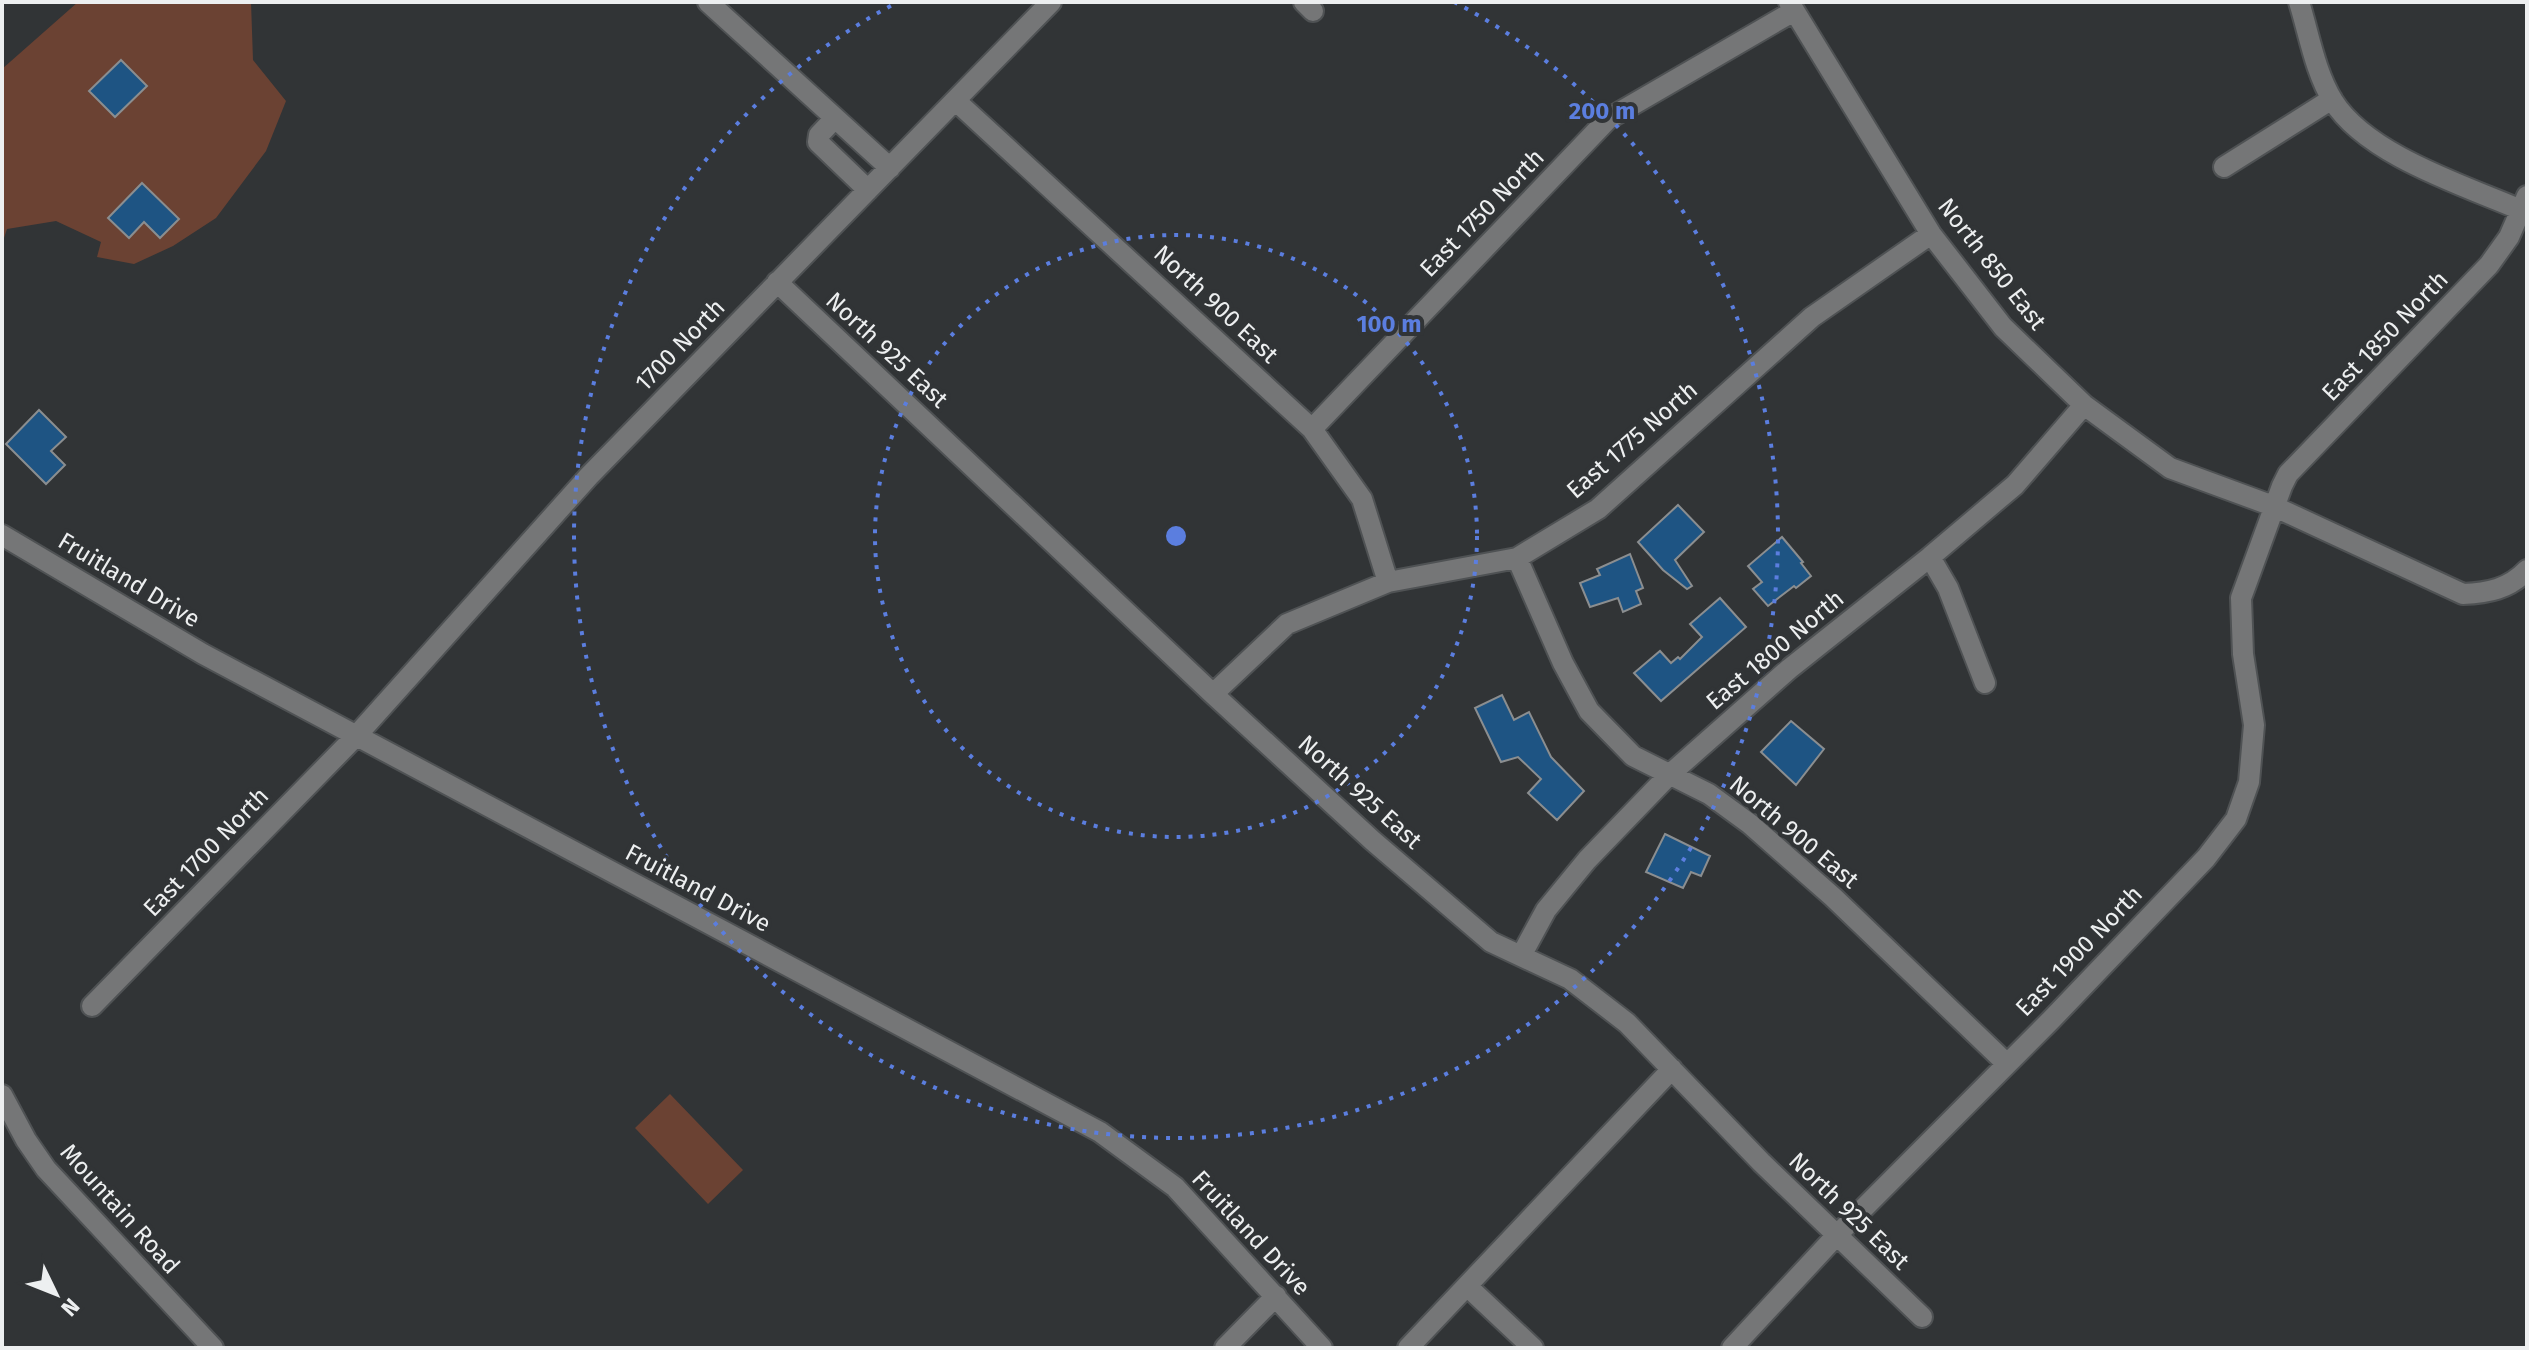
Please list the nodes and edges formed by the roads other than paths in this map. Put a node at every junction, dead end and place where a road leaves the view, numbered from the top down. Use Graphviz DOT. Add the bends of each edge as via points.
graph roads {
  1 [pos="708,2"];
  2 [pos="1051,2"];
  3 [pos="2299,2"];
  4 [pos="1791,6"];
  5 [pos="2332,99"];
  6 [pos="956,101"];
  7 [pos="835,118"];
  8 [pos="2224,167"];
  9 [pos="890,168"];
  10 [pos="868,190"];
  11 [pos="2524,203"];
  12 [pos="1931,234"];
  13 [pos="777,282"];
  14 [pos="2084,405"];
  15 [pos="1312,429"];
  16 [pos="2273,506"];
  17 [pos="2,535"];
  18 [pos="1930,557"];
  19 [pos="1517,558"];
  20 [pos="2527,570"];
  21 [pos="1388,582"];
  22 [pos="1985,683"];
  23 [pos="1213,694"];
  24 [pos="357,735"];
  25 [pos="1668,776"];
  26 [pos="1521,956"];
  27 [pos="92,1006"];
  28 [pos="2006,1063"];
  29 [pos="1672,1069"];
  30 [pos="2,1095"];
  31 [pos="1836,1236"];
  32 [pos="1467,1286"];
  33 [pos="1276,1296"];
  34 [pos="1922,1317"];
  35 [pos="213,1348"];
  36 [pos="1225,1348"];
  37 [pos="1322,1348"];
  38 [pos="1408,1348"];
  39 [pos="1533,1348"];
  40 [pos="1732,1348"];
  1 -- 7 [label="street"];
  2 -- 6 [label="street, 1700 North"];
  3 -- 5 [label="street"];
  4 -- 12 [label="street, North 850 East"];
  4 -- 15 [label="street, East 1750 North" via="1608,119"];
  5 -- 8 [label="street"];
  5 -- 11 [label="street" via="2351,124 2402,158"];
  6 -- 9 [label="street, 1700 North"];
  6 -- 15 [label="street, North 900 East"];
  7 -- 9 [label="street"];
  7 -- 10 [label="street" via="818,142"];
  9 -- 10 [label="street, 1700 North"];
  10 -- 13 [label="street, 1700 North"];
  11 -- 16 [label="street, East 1850 North" via="2489,265 2288,474"];
  12 -- 14 [label="street, North 850 East" via="2003,327"];
  12 -- 19 [label="street, East 1775 North" via="1812,317 1598,509"];
  13 -- 23 [label="street, North 925 East"];
  13 -- 24 [label="street, 1700 North" via="589,476"];
  14 -- 16 [label="street, North 850 East" via="2170,468"];
  14 -- 18 [label="street, East 1800 North" via="2015,485"];
  15 -- 21 [label="street, North 900 East" via="1362,499"];
  16 -- 20 [label="street, North 850 East" via="2463,594 2490,593 2517,581"];
  16 -- 28 [label="street, East 1900 North" via="2241,598 2254,725 2249,782 2236,819 2206,858"];
  17 -- 24 [label="street, Fruitland Drive" via="203,654"];
  18 -- 22 [label="street" via="1948,588"];
  18 -- 25 [label="street, East 1800 North" via="1789,669"];
  19 -- 21 [label="street, East 1775 North"];
  19 -- 25 [label="street, North 900 East" via="1589,711 1633,756"];
  21 -- 23 [label="street, East 1775 North" via="1287,624"];
  23 -- 26 [label="street, North 925 East" via="1491,942"];
  24 -- 27 [label="street, East 1700 North"];
  24 -- 33 [label="street, Fruitland Drive" via="1100,1132 1175,1187"];
  25 -- 26 [label="street, East 1800 North" via="1546,910"];
  25 -- 28 [label="street, North 900 East" via="1709,794 1750,824"];
  26 -- 29 [label="street, North 925 East" via="1570,979 1627,1023"];
  28 -- 31 [label="street, East 1900 North"];
  29 -- 31 [label="street, North 925 East"];
  29 -- 32 [label="street"];
  30 -- 35 [label="street, Mountain Road" via="46,1169"];
  31 -- 34 [label="street, North 925 East"];
  31 -- 40 [label="street, East 1900 North"];
  32 -- 38 [label="street"];
  32 -- 39 [label="street"];
  33 -- 36 [label="street"];
  33 -- 37 [label="street, Fruitland Drive"];
}
